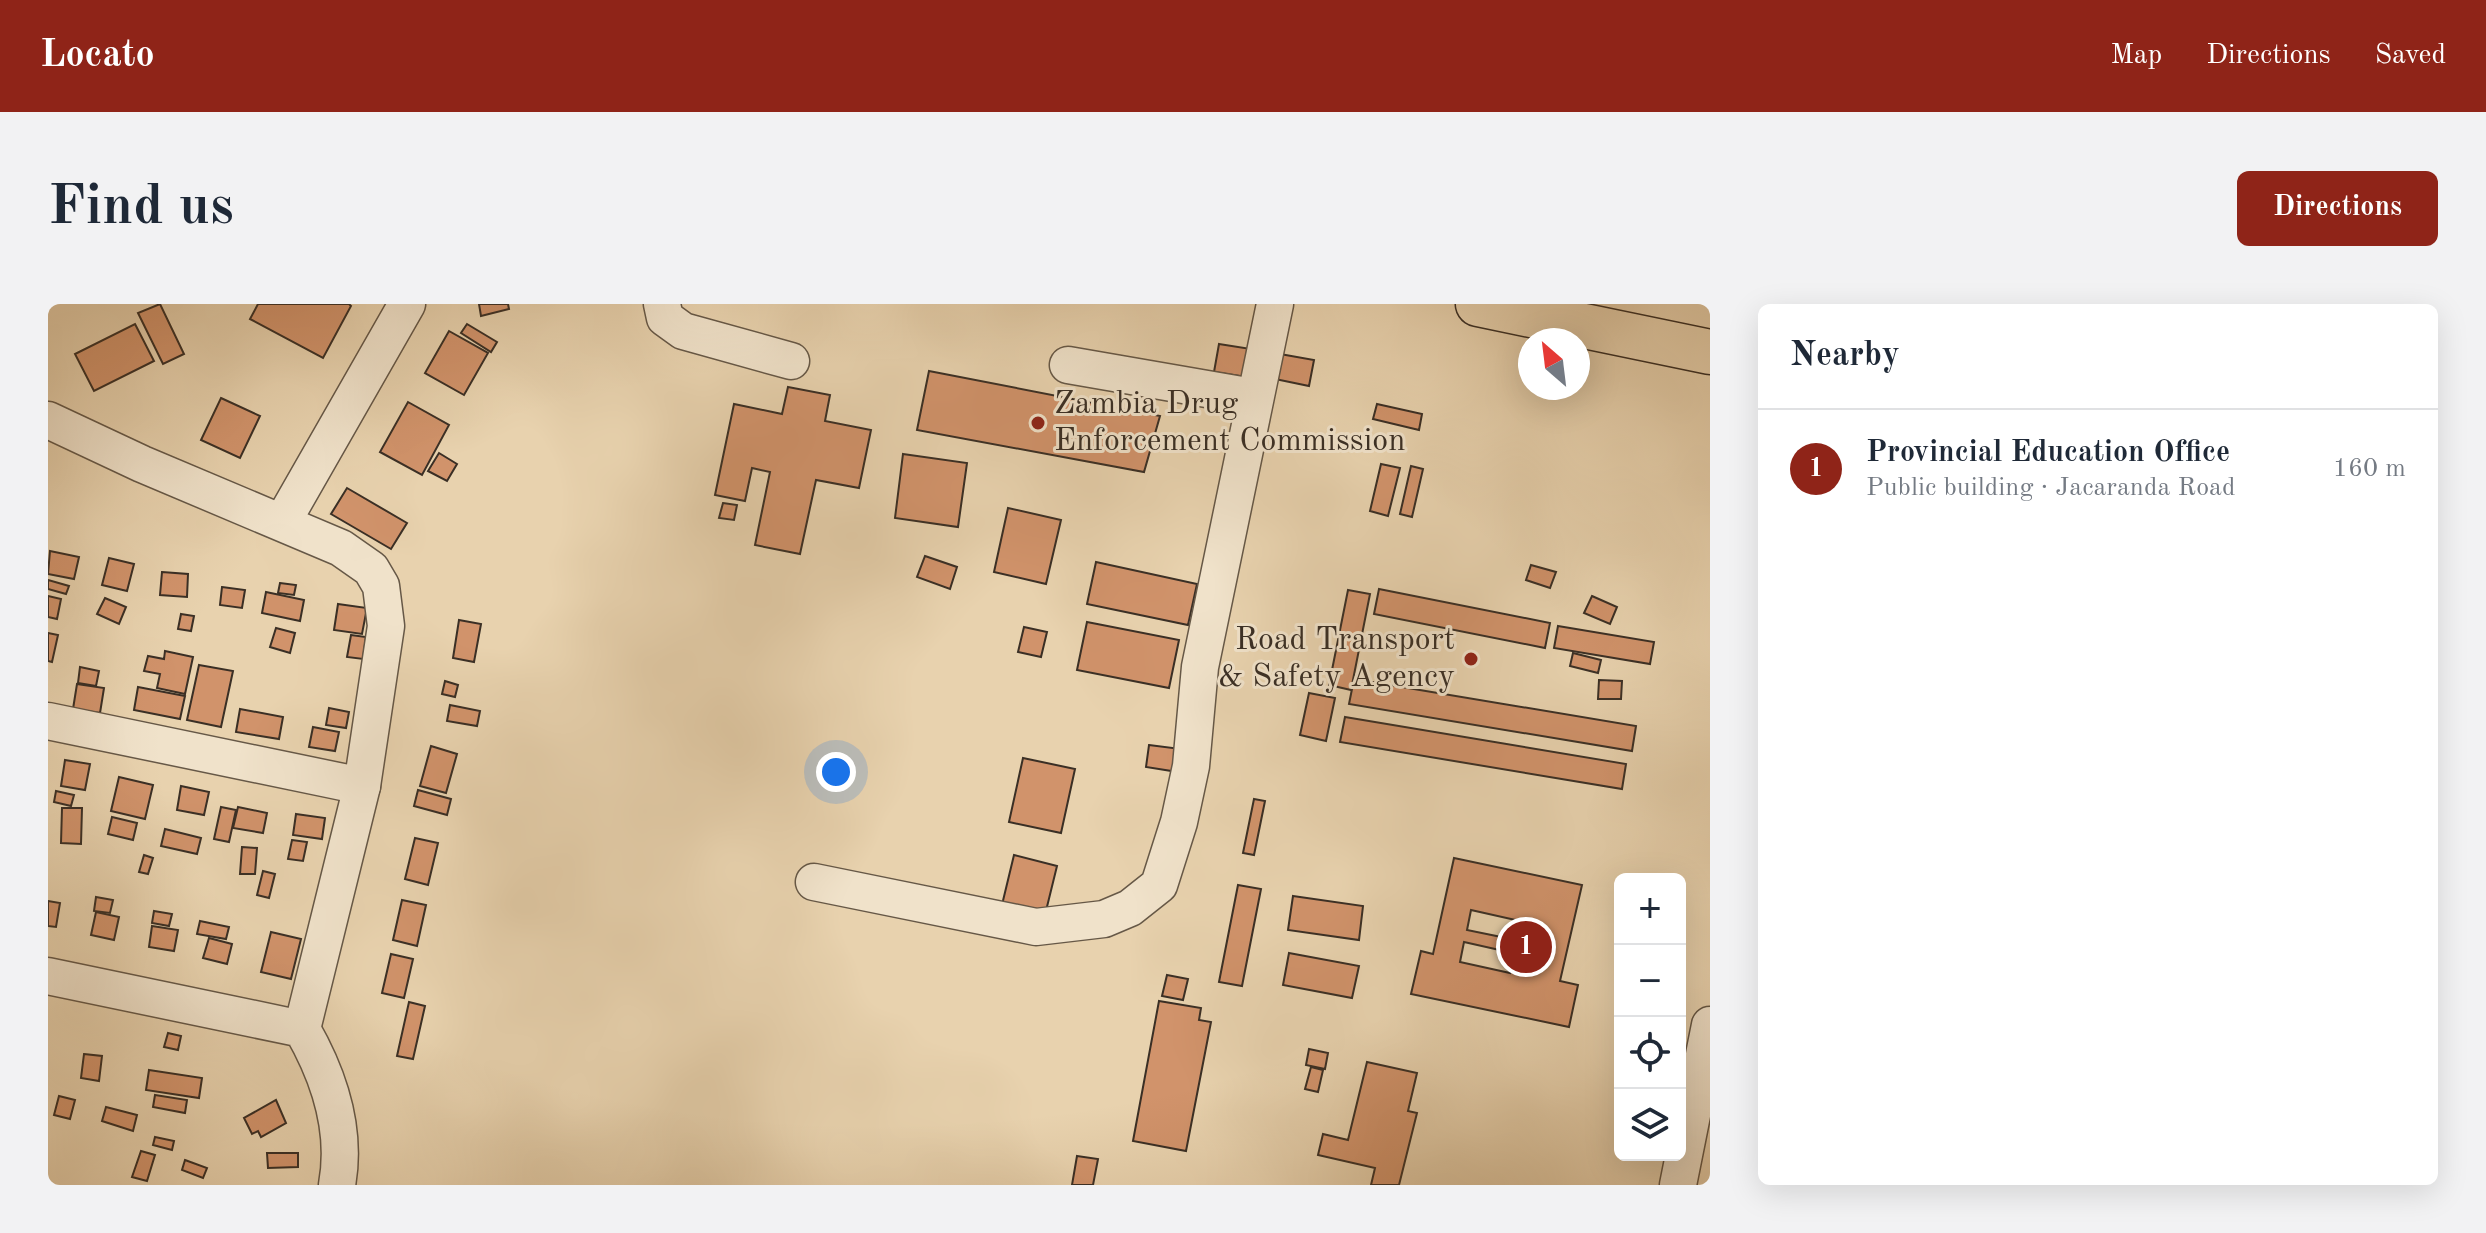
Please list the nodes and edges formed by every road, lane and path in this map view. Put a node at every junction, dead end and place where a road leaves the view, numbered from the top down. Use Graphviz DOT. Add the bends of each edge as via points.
graph roads {
  1 [pos="407,304"];
  2 [pos="662,304"];
  3 [pos="1275,304"];
  4 [pos="1478,304"];
  5 [pos="1710,352"];
  6 [pos="791,361"];
  7 [pos="1068,365"];
  8 [pos="1253,397"];
  9 [pos="48,420"];
  10 [pos="283,521"];
  11 [pos="48,721"];
  12 [pos="362,786"];
  13 [pos="814,882"];
  14 [pos="48,976"];
  15 [pos="1710,1025"];
  16 [pos="302,1029"];
  17 [pos="337,1185"];
  18 [pos="1678,1185"];
  1 -- 10 [label="street"];
  2 -- 6 [label="street" via="665,318 683,331"];
  3 -- 8 [label="street"];
  4 -- 5 [label="main road"];
  7 -- 8 [label="street"];
  8 -- 13 [label="street" via="1198,679 1191,766 1159,885 1130,908 1104,919 1036,927"];
  9 -- 10 [label="street"];
  10 -- 12 [label="street" via="359,558 381,586 386,626"];
  11 -- 12 [label="street"];
  12 -- 16 [label="street"];
  14 -- 16 [label="street"];
  15 -- 18 [label="street"];
  16 -- 17 [label="street" via="331,1091 341,1163"];
}
